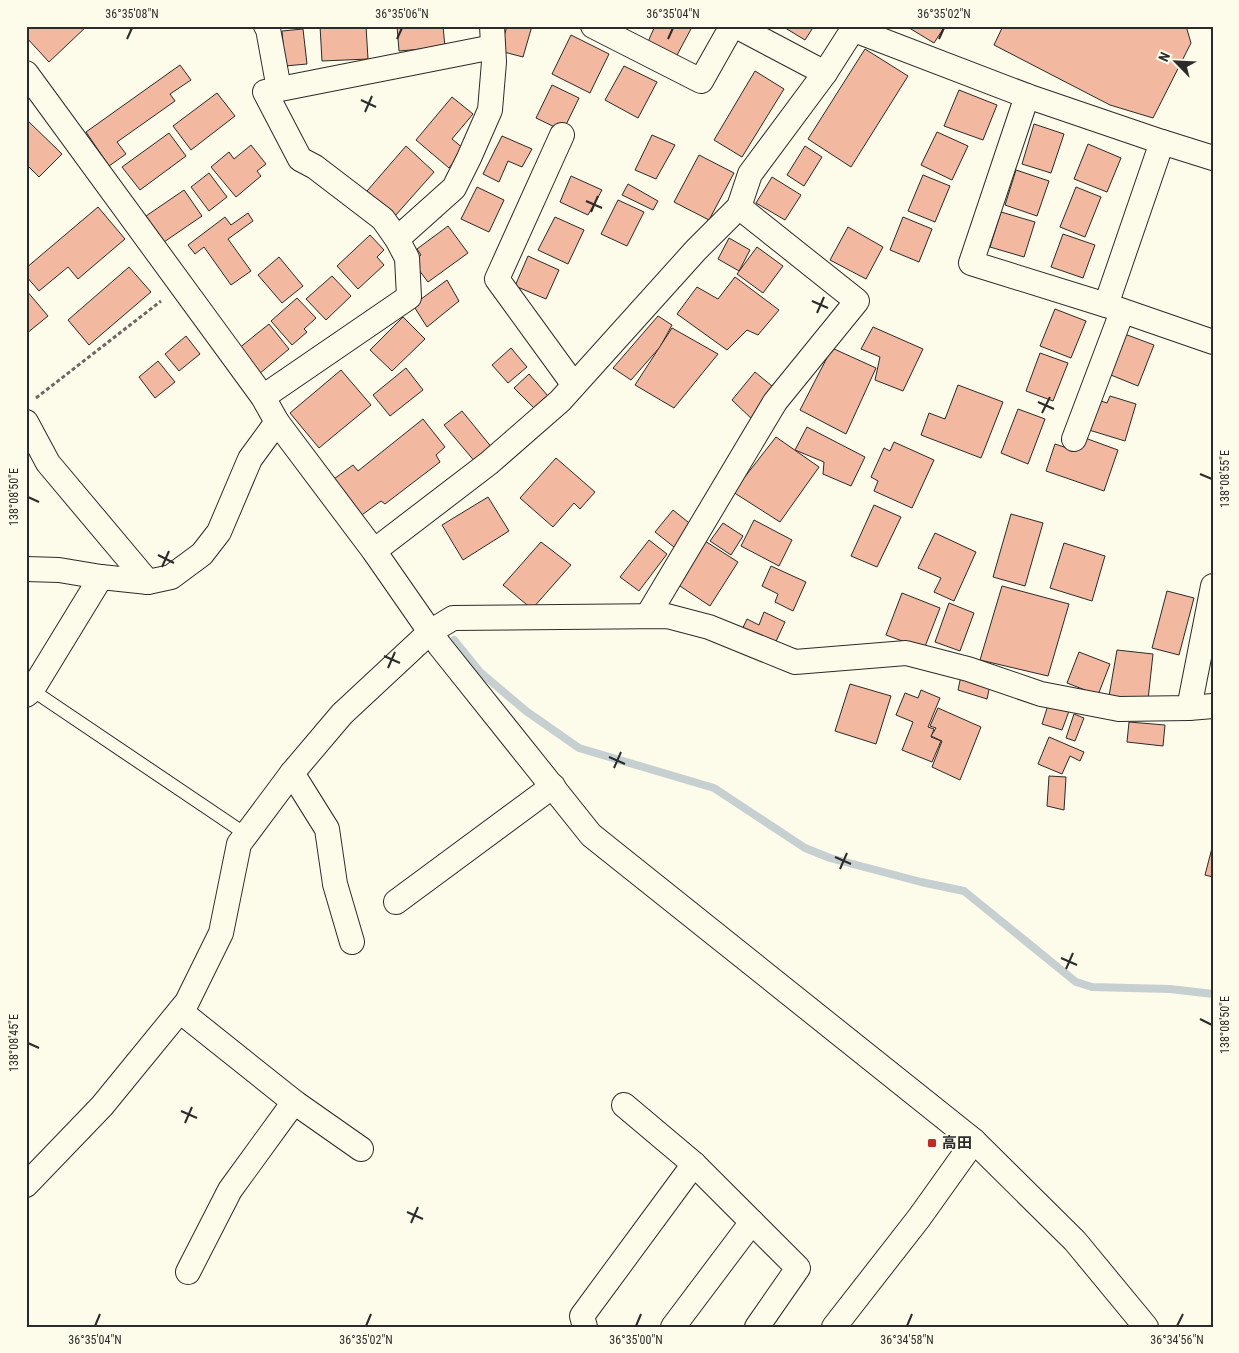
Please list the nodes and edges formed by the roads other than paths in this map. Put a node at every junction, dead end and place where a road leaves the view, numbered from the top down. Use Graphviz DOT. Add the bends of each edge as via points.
graph roads {
  1 [pos="266,26"];
  2 [pos="593,26"];
  3 [pos="732,26"];
  4 [pos="736,26"];
  5 [pos="854,28"];
  6 [pos="492,37"];
  7 [pos="26,73"];
  8 [pos="824,73"];
  9 [pos="278,89"];
  10 [pos="1027,96"];
  11 [pos="562,135"];
  12 [pos="1162,142"];
  13 [pos="1213,158"];
  14 [pos="740,207"];
  15 [pos="397,239"];
  16 [pos="1114,309"];
  17 [pos="1213,342"];
  18 [pos="574,385"];
  19 [pos="263,396"];
  20 [pos="26,422"];
  21 [pos="277,422"];
  22 [pos="1074,438"];
  23 [pos="374,551"];
  24 [pos="26,569"];
  25 [pos="101,577"];
  26 [pos="148,582"];
  27 [pos="1213,586"];
  28 [pos="648,615"];
  29 [pos="430,632"];
  30 [pos="29,693"];
  31 [pos="1213,706"];
  32 [pos="1189,708"];
  33 [pos="292,773"];
  34 [pos="553,786"];
  35 [pos="246,835"];
  36 [pos="396,902"];
  37 [pos="352,942"];
  38 [pos="180,1011"];
  39 [pos="294,1102"];
  40 [pos="624,1105"];
  41 [pos="974,1141"];
  42 [pos="361,1149"];
  43 [pos="694,1164"];
  44 [pos="26,1186"];
  45 [pos="752,1222"];
  46 [pos="188,1272"];
  47 [pos="585,1327"];
  48 [pos="673,1327"];
  49 [pos="757,1327"];
  50 [pos="834,1327"];
  51 [pos="1146,1327"];
  1 -- 9 [label="street"];
  2 -- 3 [label="street" via="701,81"];
  4 -- 8 [label="street"];
  5 -- 8 [label="street"];
  5 -- 10 [label="street"];
  6 -- 9 [label="street"];
  6 -- 15 [label="street" via="494,62 490,110 469,158 454,188"];
  7 -- 19 [label="street"];
  8 -- 14 [label="street" via="750,174"];
  9 -- 15 [label="street" via="265,92 300,159 383,219"];
  10 -- 12 [label="street"];
  10 -- 16 [label="street" via="970,263"];
  11 -- 18 [label="street" via="498,279"];
  12 -- 13 [label="street"];
  12 -- 16 [label="street"];
  14 -- 18 [label="street" via="696,250"];
  14 -- 28 [label="street" via="857,301 775,402"];
  15 -- 19 [label="street" via="407,258 409,297"];
  16 -- 17 [label="street"];
  16 -- 22 [label="street"];
  18 -- 23 [label="street" via="489,463"];
  19 -- 21 [label="street"];
  20 -- 26 [label="street" via="48,463"];
  21 -- 23 [label="street"];
  21 -- 26 [label="street" via="250,459 219,532 202,554 171,577"];
  23 -- 29 [label="street"];
  24 -- 25 [label="street" via="59,570"];
  25 -- 26 [label="street"];
  25 -- 30 [label="street"];
  27 -- 32 [label="street"];
  28 -- 29 [label="street" via="453,618"];
  28 -- 32 [label="street" via="667,616 709,627 795,662 906,652 1042,694 1118,709"];
  29 -- 33 [label="street" via="342,714"];
  29 -- 34 [label="street"];
  30 -- 35 [label="lane"];
  31 -- 32 [label="street"];
  33 -- 35 [label="street"];
  33 -- 37 [label="street" via="327,829 335,884"];
  34 -- 36 [label="street"];
  34 -- 41 [label="street" via="592,835"];
  35 -- 38 [label="street" via="239,844 221,933"];
  38 -- 39 [label="street"];
  38 -- 44 [label="street" via="102,1106"];
  39 -- 42 [label="street"];
  39 -- 46 [label="street" via="230,1190"];
  40 -- 43 [label="street"];
  41 -- 50 [label="street"];
  41 -- 51 [label="street" via="1075,1241"];
  43 -- 45 [label="street"];
  43 -- 47 [label="street" via="582,1316"];
  45 -- 48 [label="street"];
  45 -- 49 [label="street" via="798,1268"];
}
